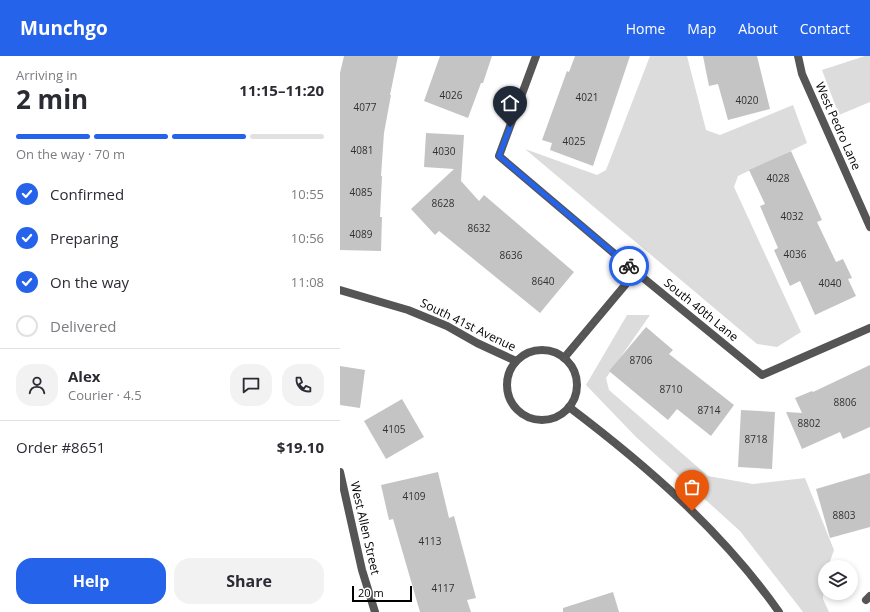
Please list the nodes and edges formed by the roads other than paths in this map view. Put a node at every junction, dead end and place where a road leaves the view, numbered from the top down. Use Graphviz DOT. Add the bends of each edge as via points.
graph roads {
  1 [pos="536,56"];
  2 [pos="798,56"];
  3 [pos="870,227"];
  4 [pos="636,272"];
  5 [pos="340,290"];
  6 [pos="870,328"];
  7 [pos="564,358"];
  8 [pos="516,361"];
  9 [pos="569,407"];
  10 [pos="340,472"];
  11 [pos="375,612"];
  12 [pos="779,612"];
  1 -- 4 [label="street, South 40th Lane" via="499,156"];
  2 -- 3 [label="street, West Pedro Lane" via="802,74"];
  4 -- 6 [label="street, South 40th Lane" via="762,375"];
  4 -- 7 [label="street"];
  5 -- 8 [label="street, South 41st Avenue" via="408,310 447,326"];
  7 -- 8 [label="street" via="544,350 524,354"];
  7 -- 9 [label="street" via="575,376 574,398"];
  8 -- 9 [label="street" via="508,376 508,392 512,403 519,411 539,420 560,414"];
  9 -- 12 [label="street" via="617,443 704,521"];
  10 -- 11 [label="street, West Allen Street" via="362,570"];
}
